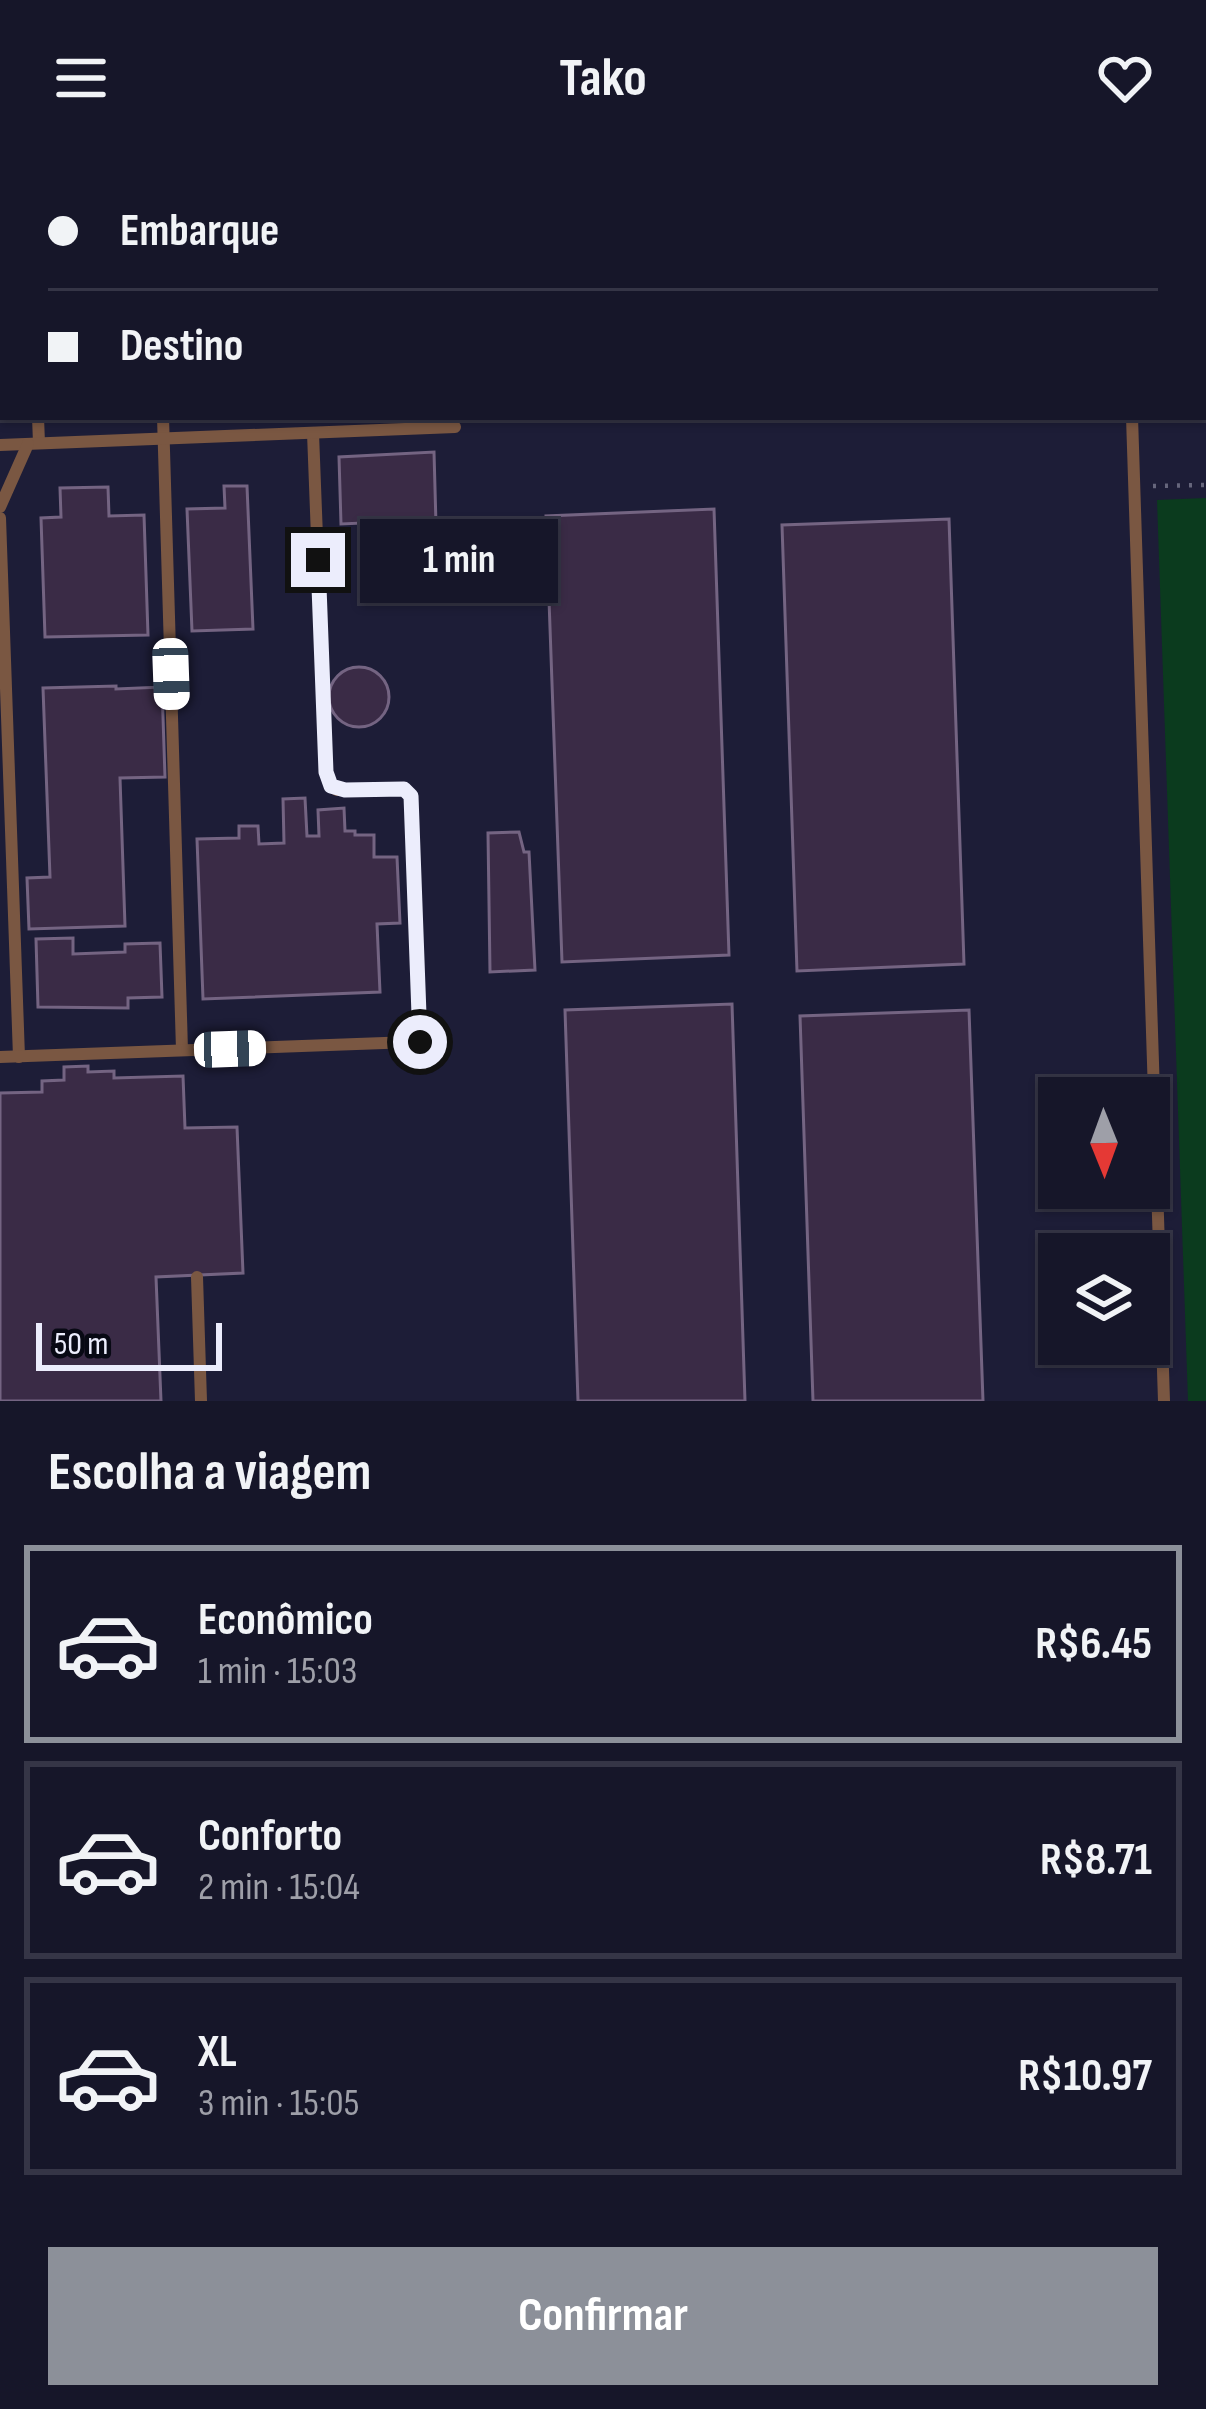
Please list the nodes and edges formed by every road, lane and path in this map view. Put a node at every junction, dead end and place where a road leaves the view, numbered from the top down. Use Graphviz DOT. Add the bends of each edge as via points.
graph roads {
  1 [pos="37,420"];
  2 [pos="163,420"];
  3 [pos="1132,420"];
  4 [pos="454,427"];
  5 [pos="313,433"];
  6 [pos="164,439"];
  7 [pos="33,444"];
  8 [pos="0,445"];
  9 [pos="1206,485"];
  10 [pos="1136,487"];
  11 [pos="0,507"];
  12 [pos="0,518"];
  13 [pos="420,1042"];
  14 [pos="440,1042"];
  15 [pos="182,1051"];
  16 [pos="0,1057"];
  17 [pos="19,1057"];
  18 [pos="197,1276"];
  19 [pos="201,1401"];
  20 [pos="1163,1401"];
  1 -- 7 [label="lane"];
  2 -- 6 [label="lane"];
  3 -- 10 [label="lane"];
  4 -- 5 [label="lane"];
  5 -- 6 [label="lane"];
  5 -- 13 [label="lane" via="326,772 337,790 404,789 411,796"];
  6 -- 7 [label="lane"];
  6 -- 15 [label="lane"];
  7 -- 8 [label="lane"];
  7 -- 11 [label="lane"];
  9 -- 10 [label="path"];
  10 -- 20 [label="lane"];
  12 -- 17 [label="lane"];
  13 -- 14 [label="lane"];
  13 -- 15 [label="lane"];
  15 -- 17 [label="lane"];
  16 -- 17 [label="lane"];
  18 -- 19 [label="lane"];
}
